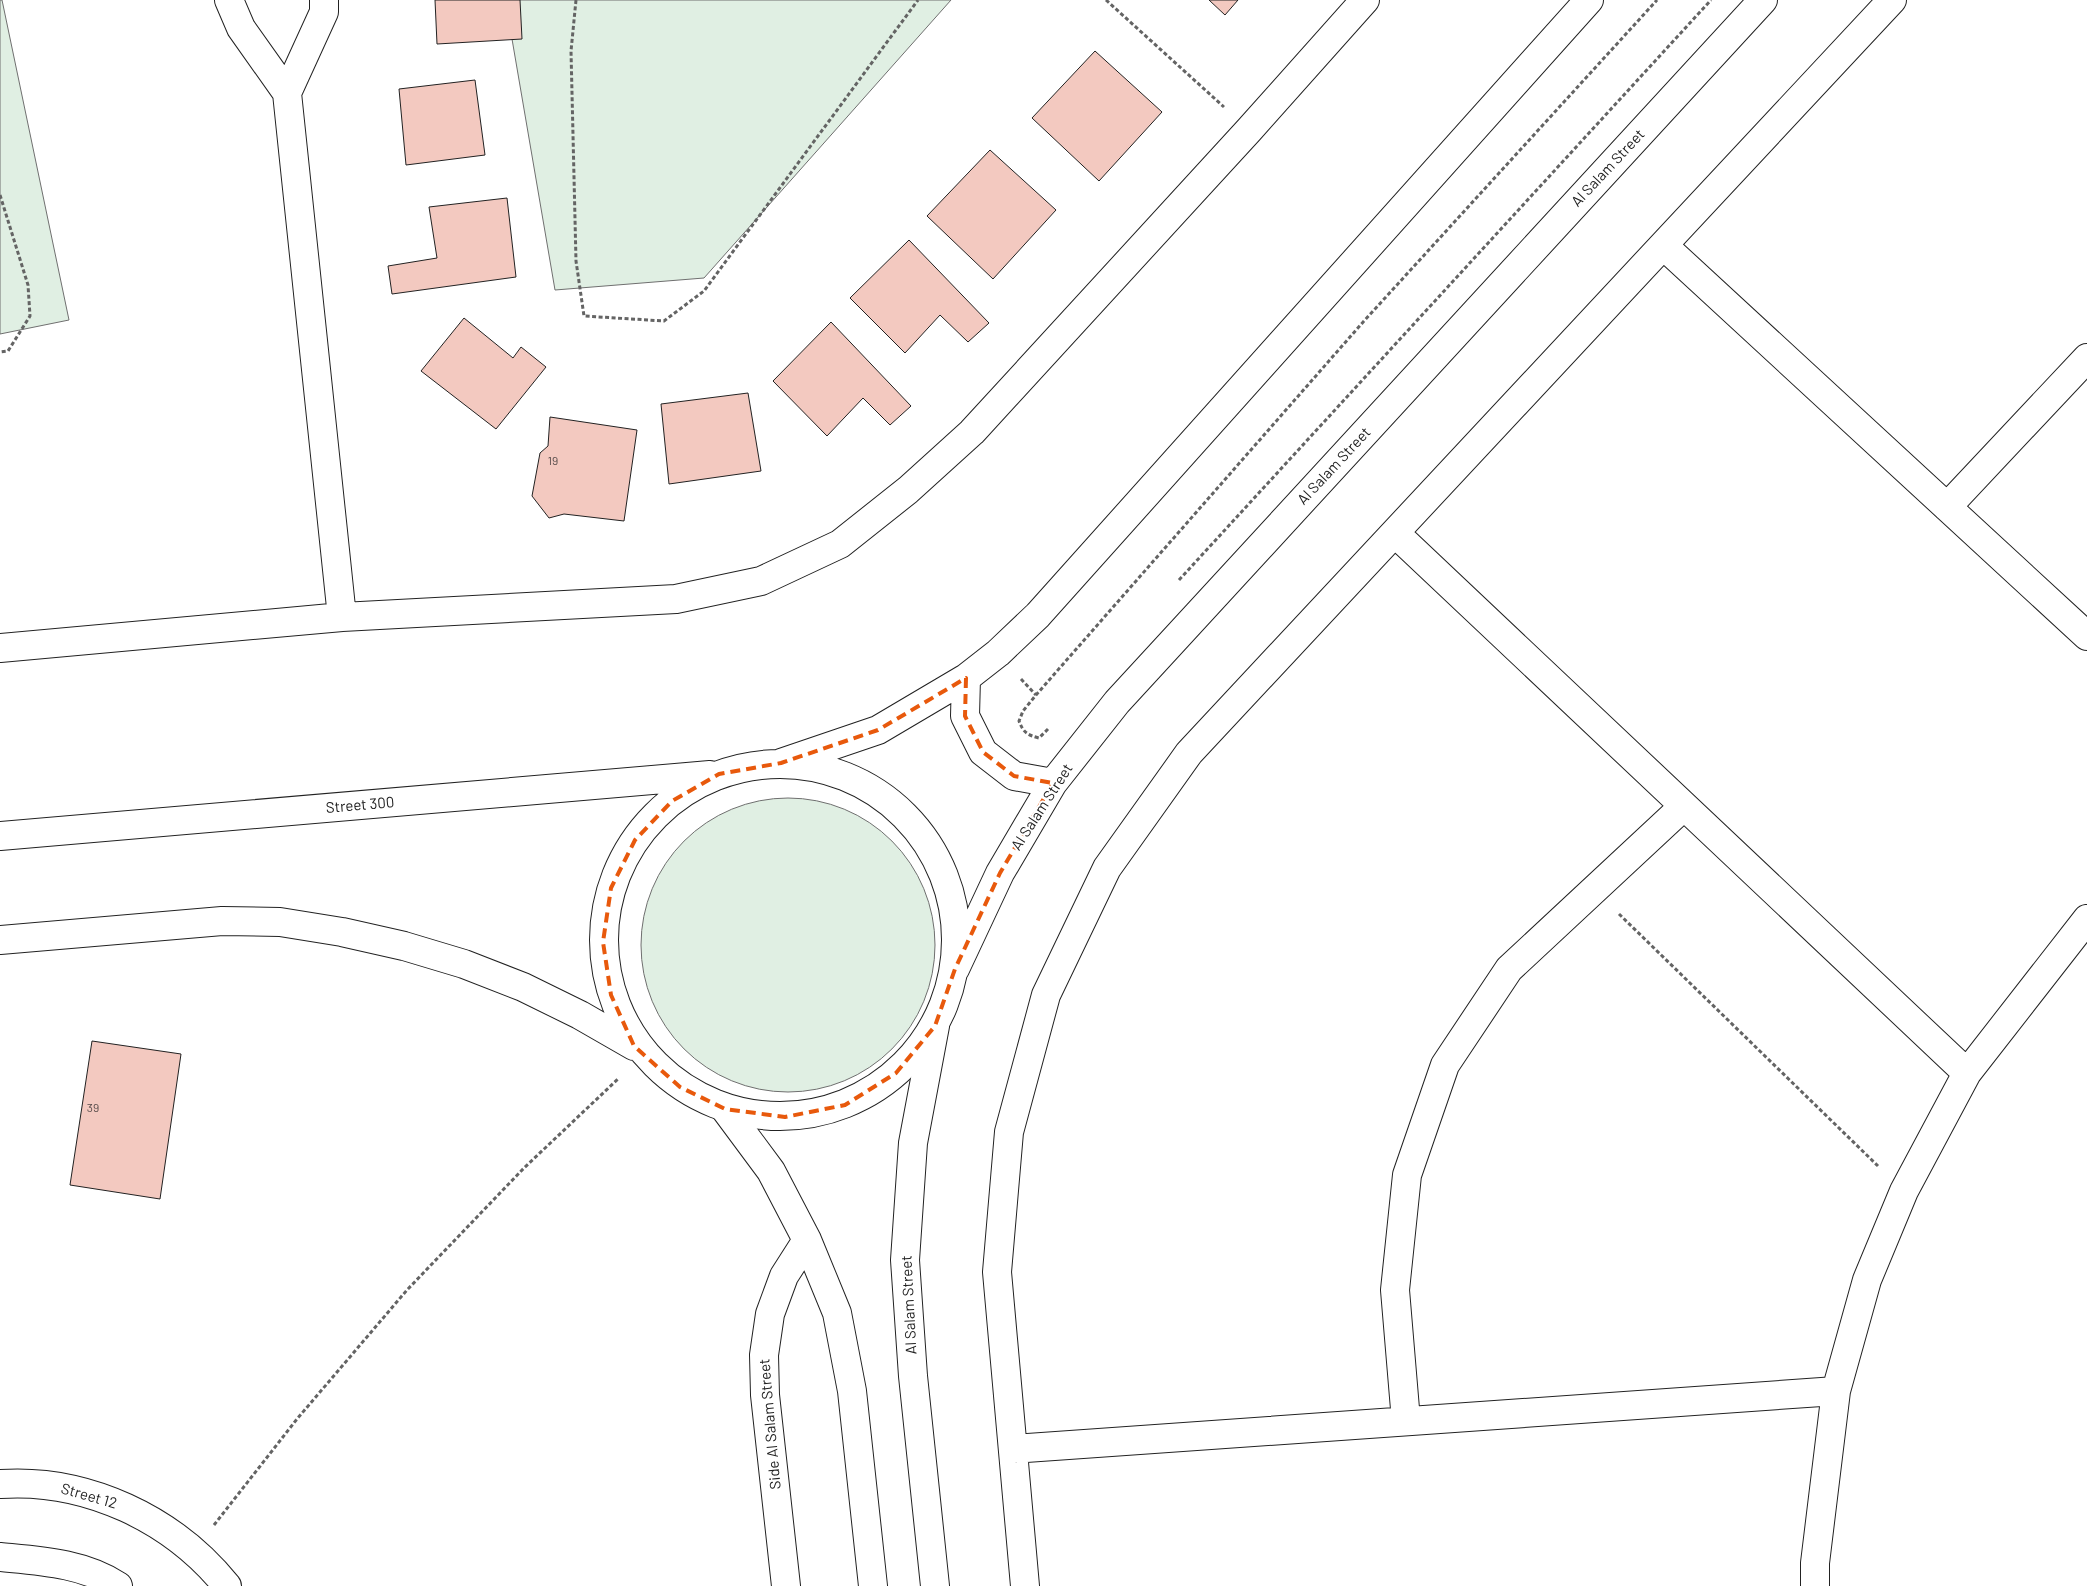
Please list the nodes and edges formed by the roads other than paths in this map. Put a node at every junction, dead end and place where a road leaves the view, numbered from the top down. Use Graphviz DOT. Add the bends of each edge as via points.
graph roads {
  1 [pos="229,0"];
  2 [pos="324,0"];
  3 [pos="1365,0"];
  4 [pos="1589,0"];
  5 [pos="1763,0"];
  6 [pos="1892,0"];
  7 [pos="287,93"];
  8 [pos="1664,246"];
  9 [pos="2087,358"];
  10 [pos="1947,507"];
  11 [pos="1395,533"];
  12 [pos="342,617"];
  13 [pos="2087,636"];
  14 [pos="0,648"];
  15 [pos="966,678"];
  16 [pos="781,763"];
  17 [pos="719,774"];
  18 [pos="1054,783"];
  19 [pos="1684,806"];
  20 [pos="0,836"];
  21 [pos="2087,919"];
  22 [pos="0,940"];
  23 [pos="955,969"];
  24 [pos="934,1026"];
  25 [pos="639,1050"];
  26 [pos="1967,1074"];
  27 [pos="725,1109"];
  28 [pos="807,1240"];
  29 [pos="1836,1391"];
  30 [pos="1406,1421"];
  31 [pos="1013,1449"];
  32 [pos="0,1484"];
  33 [pos="0,1557"];
  34 [pos="118,1586"];
  35 [pos="227,1586"];
  36 [pos="786,1586"];
  37 [pos="872,1586"];
  38 [pos="935,1586"];
  39 [pos="1026,1586"];
  40 [pos="1815,1586"];
  1 -- 7 [label="street" via="241,28"];
  2 -- 7 [label="street" via="324,12"];
  3 -- 12 [label="street" via="972,432 908,490 840,544 761,581 676,599"];
  4 -- 15 [label="street" via="1038,615"];
  5 -- 18 [label="street, Al Salam Street" via="1117,702"];
  6 -- 8 [label="street"];
  7 -- 12 [label="street"];
  8 -- 10 [label="street"];
  8 -- 11 [label="street"];
  9 -- 10 [label="street"];
  10 -- 13 [label="street"];
  11 -- 19 [label="street"];
  11 -- 31 [label="street" via="1189,753 1107,868 1046,995 1009,1132 998,1272"];
  12 -- 14 [label="street"];
  15 -- 16 [label="street" via="878,730"];
  15 -- 18 [label="street" via="965,716 983,752 1014,776"];
  16 -- 17 [label="street"];
  16 -- 23 [label="street" via="849,778 894,804 933,850 954,908"];
  17 -- 20 [label="street, Street 300"];
  17 -- 25 [label="street" via="672,800 635,840 611,888 603,942 611,995"];
  18 -- 23 [label="street, Al Salam Street" via="1000,874"];
  19 -- 26 [label="street"];
  19 -- 30 [label="street" via="1508,968 1445,1065 1406,1175 1395,1290"];
  21 -- 26 [label="street"];
  22 -- 25 [label="street" via="222,921 280,922 333,930 464,964 580,1015"];
  23 -- 24 [label="street, Al Salam Street"];
  24 -- 27 [label="street" via="896,1073 845,1105 785,1117"];
  24 -- 38 [label="street, Al Salam Street" via="913,1143 905,1260 913,1376"];
  25 -- 27 [label="street" via="680,1088"];
  26 -- 29 [label="street" via="1904,1191 1867,1280"];
  27 -- 28 [label="street" via="771,1171"];
  28 -- 36 [label="street, Side Al Salam Street" via="784,1276 770,1314 764,1355 765,1395"];
  28 -- 37 [label="street" via="836,1313 852,1391"];
  29 -- 30 [label="street"];
  29 -- 40 [label="street" via="1814,1563"];
  30 -- 31 [label="street"];
  31 -- 39 [label="street"];
  32 -- 35 [label="street, Street 12" via="60,1487 109,1499 154,1521 194,1551"];
  33 -- 34 [label="street" via="59,1562"];
}
